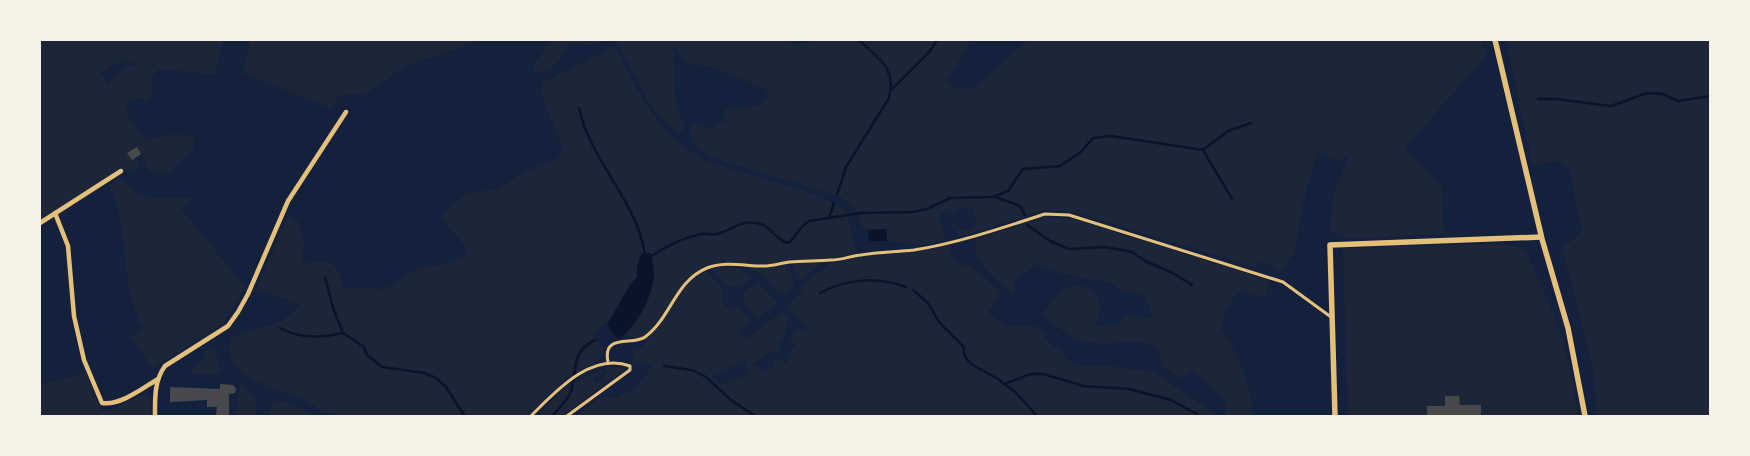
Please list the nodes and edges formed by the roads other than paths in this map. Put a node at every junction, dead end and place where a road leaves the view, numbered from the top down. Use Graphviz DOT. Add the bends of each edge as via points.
graph roads {
  1 [pos="1495,40"];
  2 [pos="346,112"];
  3 [pos="121,171"];
  4 [pos="55,213"];
  5 [pos="40,223"];
  6 [pos="1541,237"];
  7 [pos="1331,317"];
  8 [pos="608,362"];
  9 [pos="158,379"];
  10 [pos="155,416"];
  11 [pos="531,416"];
  12 [pos="567,416"];
  13 [pos="1335,416"];
  14 [pos="1585,416"];
  1 -- 6 [label="street"];
  2 -- 9 [label="street" via="288,201 238,312 228,326 165,366"];
  3 -- 4 [label="street"];
  4 -- 5 [label="street"];
  4 -- 9 [label="street" via="68,246 74,316 84,360 102,403 108,404 131,395"];
  6 -- 7 [label="street" via="1336,244 1328,247"];
  6 -- 14 [label="street" via="1568,328"];
  7 -- 8 [label="street" via="1283,282 1078,217 1056,213 915,249 832,260 766,266 727,264 708,268 682,286 660,324 644,338 613,344 608,350"];
  7 -- 13 [label="street"];
  8 -- 11 [label="street" via="566,381"];
  8 -- 12 [label="street" via="629,366 630,370"];
  9 -- 10 [label="street"];
}
